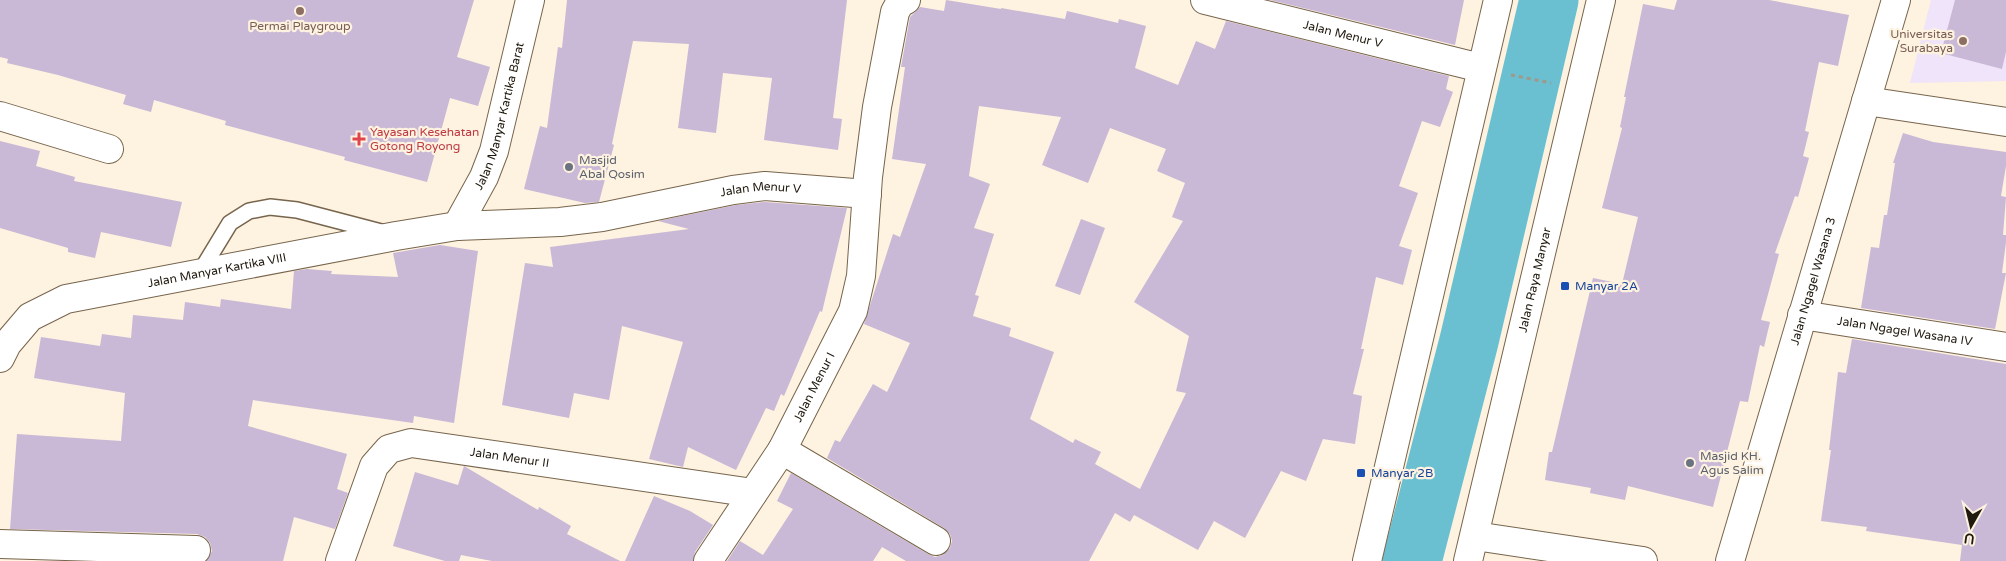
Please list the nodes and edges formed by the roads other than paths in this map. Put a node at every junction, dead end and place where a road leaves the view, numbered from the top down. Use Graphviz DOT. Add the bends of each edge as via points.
graph roads {
  1 [pos="530,0"];
  2 [pos="906,0"];
  3 [pos="1205,0"];
  4 [pos="1498,0"];
  5 [pos="1601,0"];
  6 [pos="1896,0"];
  7 [pos="1492,71"];
  8 [pos="1866,101"];
  9 [pos="0,116"];
  10 [pos="2006,122"];
  11 [pos="109,149"];
  12 [pos="867,194"];
  13 [pos="457,226"];
  14 [pos="396,236"];
  15 [pos="199,274"];
  16 [pos="1802,315"];
  17 [pos="2006,347"];
  18 [pos="0,358"];
  19 [pos="782,450"];
  20 [pos="753,493"];
  21 [pos="936,541"];
  22 [pos="0,544"];
  23 [pos="1472,548"];
  24 [pos="196,550"];
  25 [pos="340,561"];
  26 [pos="708,561"];
  27 [pos="1368,561"];
  28 [pos="1643,561"];
  29 [pos="1730,561"];
  1 -- 13 [label="street, Jalan Manyar Kartika Barat" via="494,151 484,177"];
  2 -- 12 [label="street" via="895,12 877,106"];
  3 -- 7 [label="street, Jalan Menur V"];
  4 -- 7 [label="street"];
  5 -- 23 [label="street, Jalan Raya Manyar"];
  6 -- 8 [label="street, Jalan Ngagel Wasana 3"];
  7 -- 27 [label="street"];
  8 -- 10 [label="street"];
  8 -- 16 [label="street, Jalan Ngagel Wasana 3"];
  9 -- 11 [label="street"];
  12 -- 13 [label="street, Jalan Menur V" via="765,186 602,217"];
  12 -- 19 [label="street, Jalan Menur I" via="861,276 853,311"];
  13 -- 14 [label="street, Jalan Manyar Kartika VIII"];
  14 -- 15 [label="street, Jalan Manyar Kartika VIII"];
  14 -- 15 [label="lane" via="297,210 270,207 249,211 230,223"];
  15 -- 18 [label="street, Jalan Manyar Kartika VIII" via="66,299 30,317 7,344"];
  16 -- 17 [label="street, Jalan Ngagel Wasana IV"];
  16 -- 29 [label="street, Jalan Ngagel Wasana 3"];
  19 -- 20 [label="street, Jalan Menur I"];
  19 -- 21 [label="street"];
  20 -- 25 [label="street, Jalan Menur II" via="411,444 389,448 374,466"];
  20 -- 26 [label="street, Jalan Menur I"];
  22 -- 24 [label="street"];
  23 -- 28 [label="street"];
}
